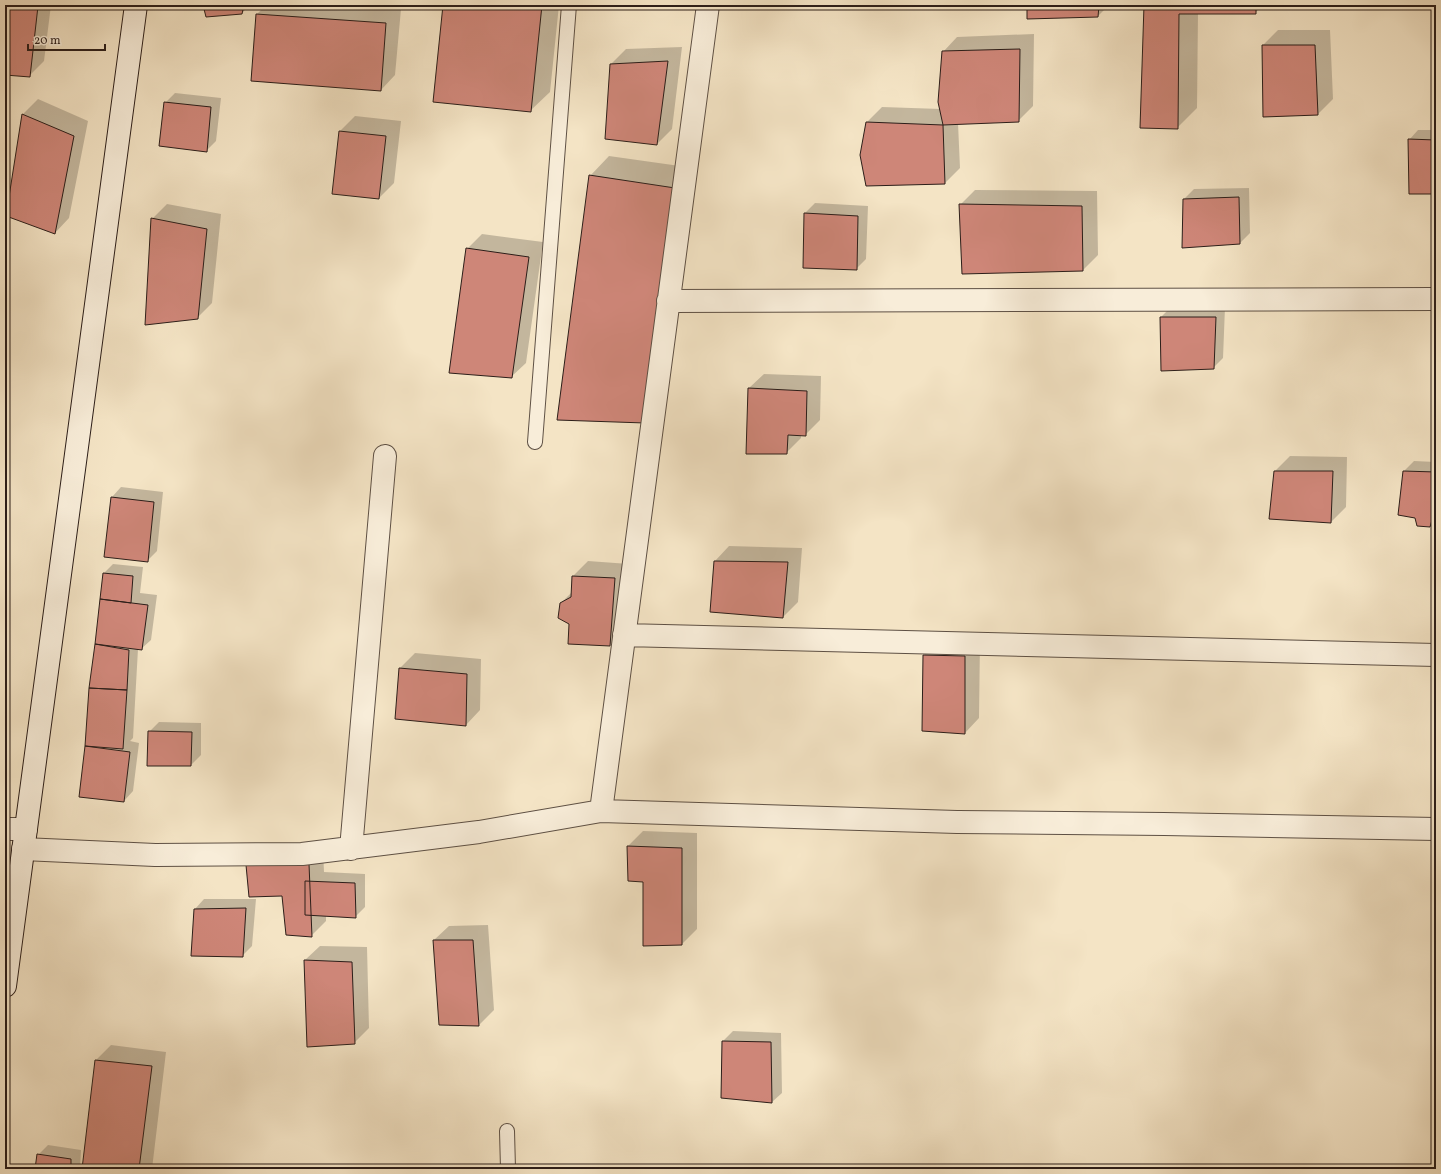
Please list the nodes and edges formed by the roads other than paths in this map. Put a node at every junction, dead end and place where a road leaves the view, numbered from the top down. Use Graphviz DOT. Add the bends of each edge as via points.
graph roads {
  1 [pos="136,5"];
  2 [pos="569,5"];
  3 [pos="708,5"];
  4 [pos="1436,299"];
  5 [pos="668,300"];
  6 [pos="535,442"];
  7 [pos="385,456"];
  8 [pos="624,635"];
  9 [pos="1436,655"];
  10 [pos="601,812"];
  11 [pos="1436,829"];
  12 [pos="18,836"];
  13 [pos="351,848"];
  14 [pos="5,986"];
  15 [pos="507,1131"];
  16 [pos="508,1169"];
  1 -- 12 [label="street"];
  2 -- 6 [label="lane"];
  3 -- 5 [label="street"];
  4 -- 5 [label="street"];
  5 -- 8 [label="street"];
  7 -- 13 [label="street"];
  8 -- 9 [label="street"];
  8 -- 10 [label="street"];
  10 -- 11 [label="street" via="957,822"];
  10 -- 13 [label="street" via="479,832"];
  12 -- 13 [label="street" via="155,855 302,854"];
  12 -- 14 [label="street"];
  15 -- 16 [label="lane"];
}
